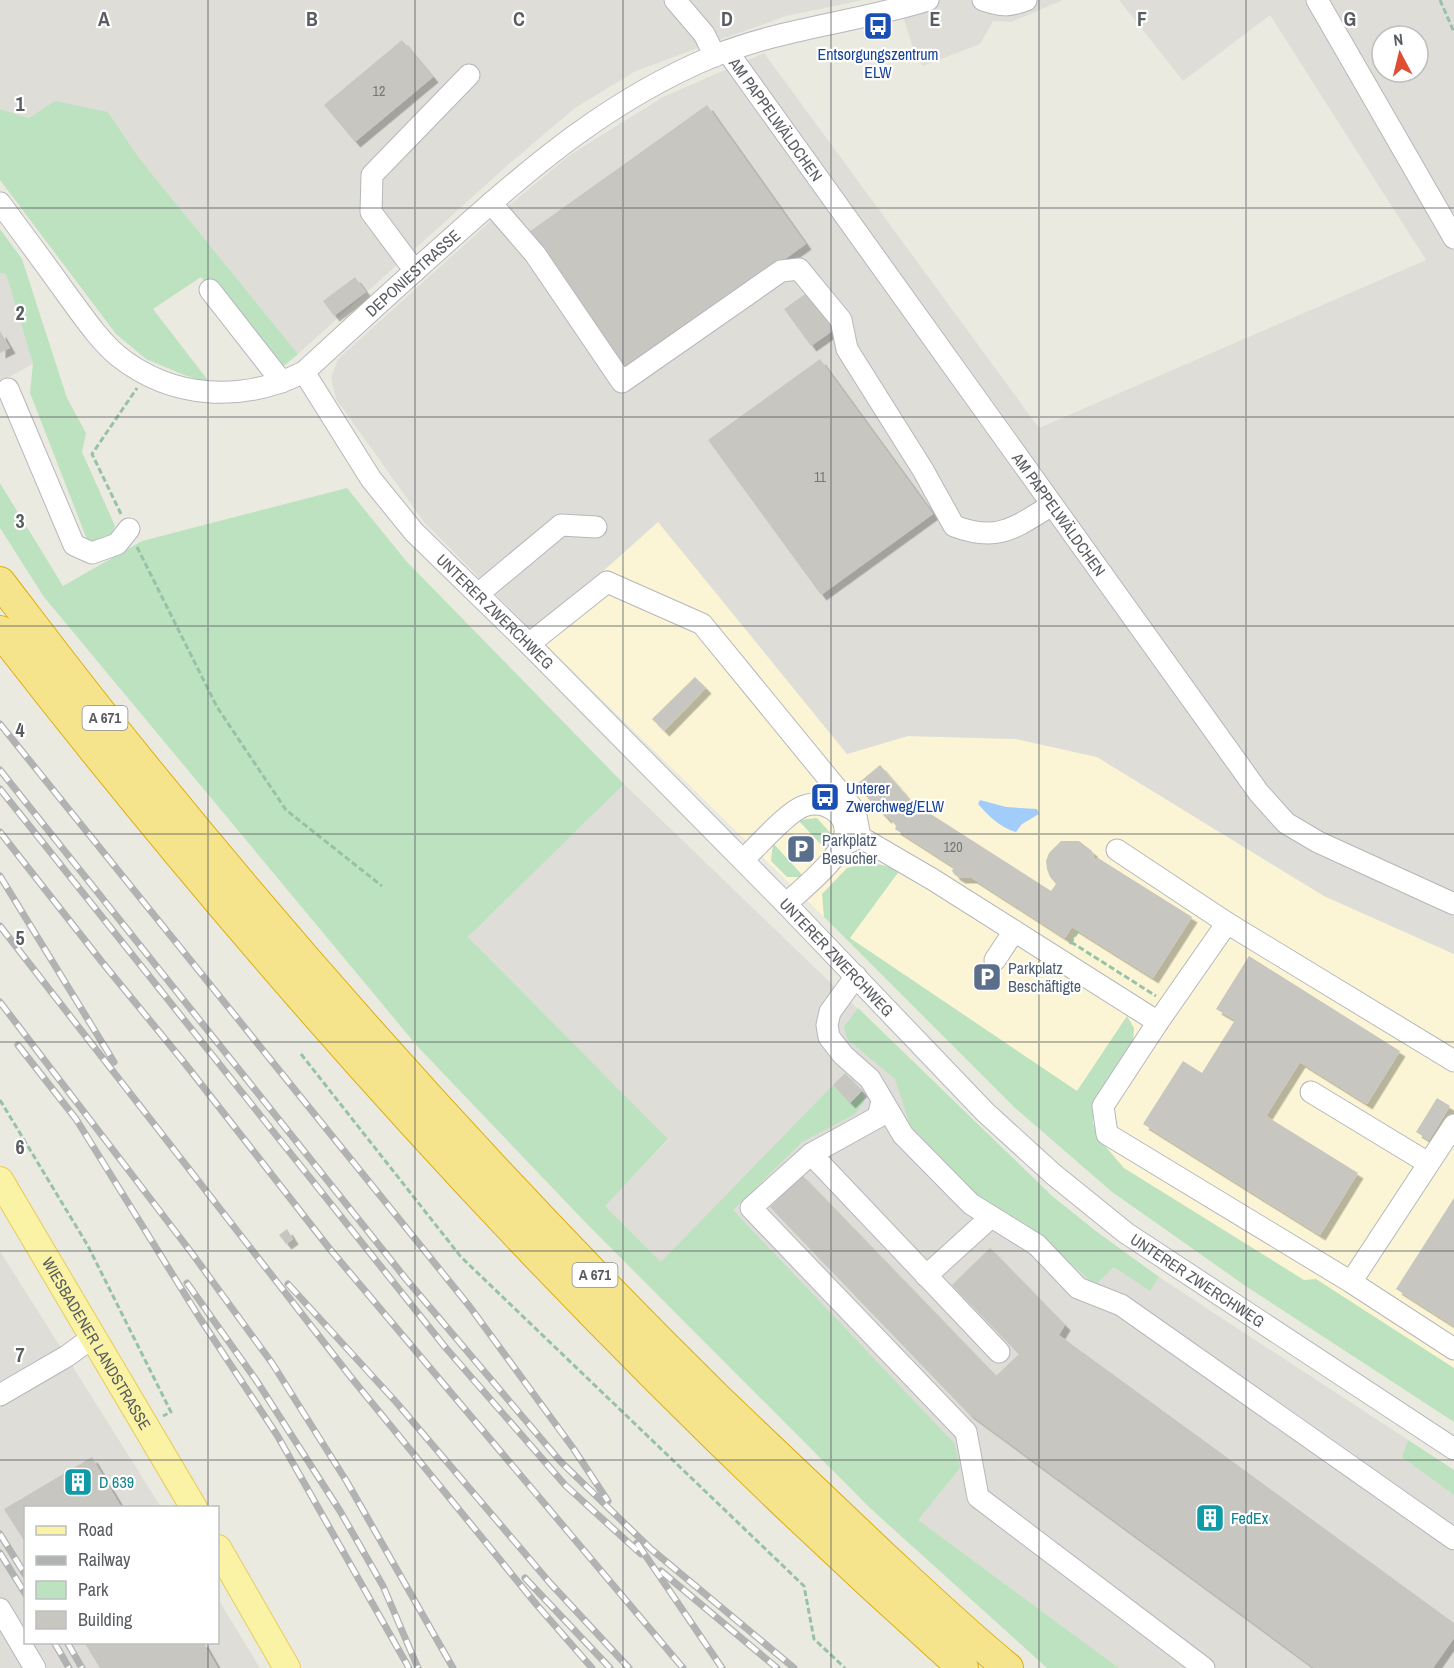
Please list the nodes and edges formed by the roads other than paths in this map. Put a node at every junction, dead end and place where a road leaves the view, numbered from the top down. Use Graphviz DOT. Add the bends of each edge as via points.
graph roads {
  1 [pos="675,0"];
  2 [pos="928,0"];
  3 [pos="983,0"];
  4 [pos="1026,0"];
  5 [pos="1317,0"];
  6 [pos="721,53"];
  7 [pos="469,75"];
  8 [pos="0,203"];
  9 [pos="491,203"];
  10 [pos="1454,238"];
  11 [pos="414,271"];
  12 [pos="210,290"];
  13 [pos="304,372"];
  14 [pos="282,382"];
  15 [pos="8,389"];
  16 [pos="1052,505"];
  17 [pos="596,527"];
  18 [pos="129,529"];
  19 [pos="0,582"];
  20 [pos="478,594"];
  21 [pos="0,631"];
  22 [pos="529,644"];
  23 [pos="852,841"];
  24 [pos="1117,850"];
  25 [pos="742,860"];
  26 [pos="1454,903"];
  27 [pos="786,904"];
  28 [pos="1227,922"];
  29 [pos="1014,931"];
  30 [pos="995,960"];
  31 [pos="856,976"];
  32 [pos="1158,1022"];
  33 [pos="1454,1061"];
  34 [pos="1311,1092"];
  35 [pos="882,1101"];
  36 [pos="1454,1125"];
  37 [pos="811,1154"];
  38 [pos="1428,1163"];
  39 [pos="0,1180"];
  40 [pos="991,1217"];
  41 [pos="926,1276"];
  42 [pos="1351,1282"];
  43 [pos="93,1337"];
  44 [pos="1454,1349"];
  45 [pos="999,1352"];
  46 [pos="0,1395"];
  47 [pos="1454,1449"];
  48 [pos="193,1506"];
  49 [pos="1454,1539"];
  50 [pos="219,1550"];
  51 [pos="0,1608"];
  52 [pos="35,1668"];
  53 [pos="287,1668"];
  54 [pos="963,1668"];
  55 [pos="1008,1668"];
  56 [pos="1204,1668"];
  1 -- 6 [label="street, AM PAPPELWÄLDCHEN"];
  2 -- 6 [label="street, DEPONIESTRASSE" via="775,36"];
  3 -- 4 [label="street" via="1011,6"];
  5 -- 10 [label="street"];
  6 -- 9 [label="street, DEPONIESTRASSE" via="654,84 592,122"];
  6 -- 16 [label="street, AM PAPPELWÄLDCHEN"];
  7 -- 11 [label="street" via="372,175 371,212"];
  8 -- 14 [label="street, DEPONIESTRASSE" via="104,342 146,375 206,393 246,392"];
  9 -- 11 [label="street, DEPONIESTRASSE"];
  9 -- 16 [label="street" via="535,254 622,382 781,271 799,268 841,320 847,349 954,526 992,534 1010,530"];
  11 -- 13 [label="street, DEPONIESTRASSE"];
  12 -- 14 [label="street"];
  13 -- 14 [label="street, DEPONIESTRASSE"];
  13 -- 20 [label="street, UNTERER ZWERCHWEG" via="371,479 414,532"];
  15 -- 18 [label="street" via="74,545 92,553 117,544"];
  16 -- 26 [label="street, AM PAPPELWÄLDCHEN" via="1259,793 1286,823 1318,842"];
  17 -- 20 [label="street" via="561,525"];
  19 -- 55 [label="highway, A 671" via="215,852 375,1039 502,1177 781,1460"];
  20 -- 22 [label="street, UNTERER ZWERCHWEG"];
  21 -- 54 [label="highway, A 671" via="192,871 480,1196 760,1482"];
  22 -- 23 [label="street" via="607,582 702,624 855,811"];
  22 -- 25 [label="street, UNTERER ZWERCHWEG"];
  23 -- 25 [label="street" via="836,812 826,806 803,806"];
  23 -- 27 [label="street"];
  23 -- 29 [label="street"];
  24 -- 28 [label="street"];
  25 -- 27 [label="street, UNTERER ZWERCHWEG"];
  27 -- 31 [label="street, UNTERER ZWERCHWEG"];
  28 -- 32 [label="street"];
  28 -- 33 [label="street"];
  29 -- 30 [label="street"];
  29 -- 32 [label="street"];
  31 -- 35 [label="street" via="831,1012 829,1037 870,1079"];
  31 -- 47 [label="street, UNTERER ZWERCHWEG" via="985,1112 1126,1233"];
  32 -- 42 [label="street" via="1103,1106 1107,1134"];
  34 -- 38 [label="street"];
  35 -- 37 [label="street" via="878,1117"];
  35 -- 40 [label="street" via="903,1136 971,1204"];
  36 -- 38 [label="street"];
  37 -- 41 [label="street"];
  37 -- 56 [label="street" via="751,1208 966,1432 978,1497"];
  38 -- 42 [label="street"];
  39 -- 43 [label="main road, WIESBADENER LANDSTRASSE"];
  40 -- 41 [label="street"];
  40 -- 49 [label="street" via="1037,1245 1078,1288 1120,1305"];
  41 -- 45 [label="street"];
  42 -- 44 [label="street"];
  43 -- 46 [label="street"];
  43 -- 48 [label="main road, WIESBADENER LANDSTRASSE"];
  50 -- 53 [label="main road"];
  51 -- 52 [label="street"];
}
